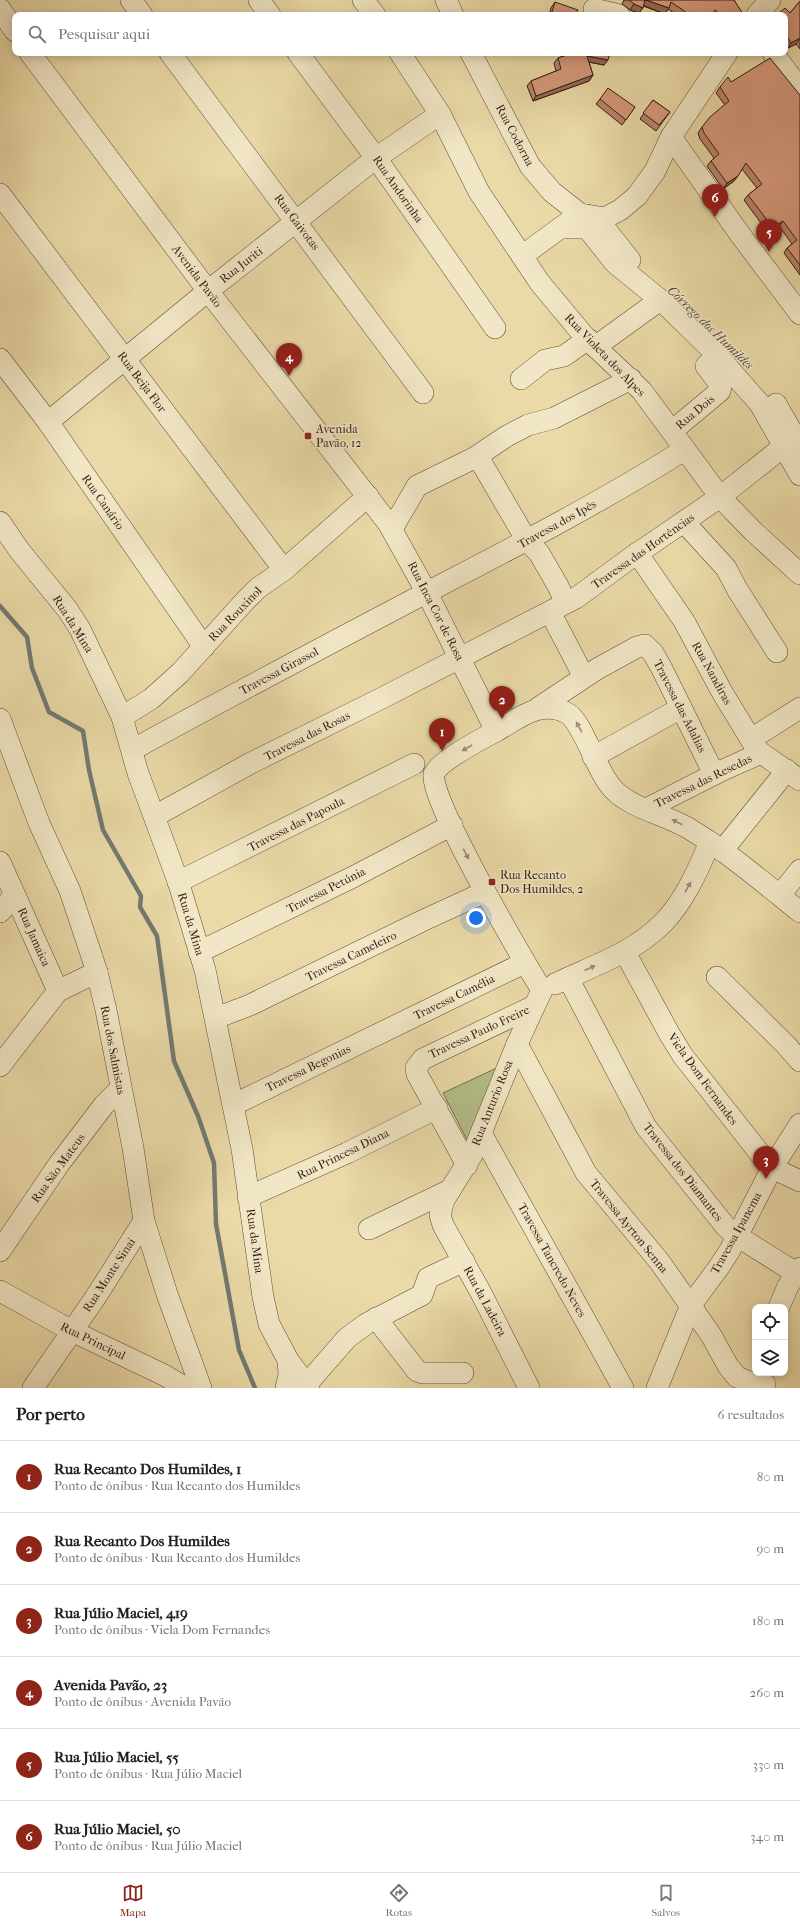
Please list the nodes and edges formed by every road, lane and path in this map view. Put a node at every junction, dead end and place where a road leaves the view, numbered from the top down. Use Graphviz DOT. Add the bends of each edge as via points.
graph roads {
  1 [pos="131,0"];
  2 [pos="258,0"];
  3 [pos="363,0"];
  4 [pos="446,0"];
  5 [pos="770,0"];
  6 [pos="594,8"];
  7 [pos="0,9"];
  8 [pos="140,12"];
  9 [pos="268,12"];
  10 [pos="373,12"];
  11 [pos="452,12"];
  12 [pos="608,12"];
  13 [pos="760,12"];
  14 [pos="12,26"];
  15 [pos="32,56"];
  16 [pos="172,56"];
  17 [pos="300,56"];
  18 [pos="402,56"];
  19 [pos="474,56"];
  20 [pos="725,56"];
  21 [pos="774,56"];
  22 [pos="800,89"];
  23 [pos="440,114"];
  24 [pos="672,137"];
  25 [pos="376,158"];
  26 [pos="0,194"];
  27 [pos="583,214"];
  28 [pos="296,222"];
  29 [pos="561,228"];
  30 [pos="602,234"];
  31 [pos="522,256"];
  32 [pos="619,258"];
  33 [pos="208,291"];
  34 [pos="660,300"];
  35 [pos="800,314"];
  36 [pos="494,328"];
  37 [pos="591,343"];
  38 [pos="725,357"];
  39 [pos="0,358"];
  40 [pos="124,359"];
  41 [pos="521,378"];
  42 [pos="631,379"];
  43 [pos="423,392"];
  44 [pos="48,422"];
  45 [pos="672,431"];
  46 [pos="792,446"];
  47 [pos="684,450"];
  48 [pos="478,460"];
  49 [pos="799,471"];
  50 [pos="368,496"];
  51 [pos="720,498"];
  52 [pos="0,522"];
  53 [pos="684,522"];
  54 [pos="392,529"];
  55 [pos="527,541"];
  56 [pos="637,553"];
  57 [pos="284,570"];
  58 [pos="800,574"];
  59 [pos="427,593"];
  60 [pos="558,607"];
  61 [pos="204,647"];
  62 [pos="776,652"];
  63 [pos="460,658"];
  64 [pos="584,677"];
  65 [pos="538,708"];
  66 [pos="681,708"];
  67 [pos="800,708"];
  68 [pos="122,717"];
  69 [pos="0,719"];
  70 [pos="496,731"];
  71 [pos="756,746"];
  72 [pos="132,750"];
  73 [pos="593,757"];
  74 [pos="414,764"];
  75 [pos="714,774"];
  76 [pos="793,775"];
  77 [pos="646,809"];
  78 [pos="155,816"];
  79 [pos="452,825"];
  80 [pos="716,847"];
  81 [pos="0,862"];
  82 [pos="800,870"];
  83 [pos="178,882"];
  84 [pos="485,892"];
  85 [pos="780,895"];
  86 [pos="14,896"];
  87 [pos="0,912"];
  88 [pos="800,912"];
  89 [pos="199,952"];
  90 [pos="627,956"];
  91 [pos="524,963"];
  92 [pos="97,972"];
  93 [pos="717,976"];
  94 [pos="568,978"];
  95 [pos="58,991"];
  96 [pos="538,998"];
  97 [pos="216,1018"];
  98 [pos="384,1031"];
  99 [pos="516,1044"];
  100 [pos="800,1061"];
  101 [pos="0,1066"];
  102 [pos="120,1089"];
  103 [pos="233,1105"];
  104 [pos="437,1108"];
  105 [pos="800,1124"];
  106 [pos="481,1133"];
  107 [pos="467,1164"];
  108 [pos="772,1168"];
  109 [pos="800,1181"];
  110 [pos="450,1190"];
  111 [pos="248,1197"];
  112 [pos="440,1215"];
  113 [pos="144,1221"];
  114 [pos="369,1229"];
  115 [pos="737,1236"];
  116 [pos="0,1251"];
  117 [pos="464,1261"];
  118 [pos="798,1271"];
  119 [pos="0,1291"];
  120 [pos="781,1304"];
  121 [pos="691,1305"];
  122 [pos="376,1318"];
  123 [pos="72,1331"];
  124 [pos="288,1360"];
  125 [pos="463,1373"];
  126 [pos="160,1382"];
  127 [pos="765,1382"];
  128 [pos="308,1386"];
  129 [pos="33,1388"];
  130 [pos="186,1388"];
  131 [pos="201,1388"];
  132 [pos="286,1388"];
  133 [pos="529,1388"];
  134 [pos="623,1388"];
  135 [pos="657,1388"];
  1 -- 8 [label="street"];
  2 -- 9 [label="street"];
  3 -- 10 [label="street"];
  4 -- 11 [label="street"];
  5 -- 13 [label="street"];
  6 -- 12 [label="street"];
  7 -- 14 [label="street"];
  15 -- 33 [label="street, Avenida Pavão"];
  16 -- 28 [label="street, Rua Gaivotas"];
  17 -- 25 [label="street, Rua Andorinha"];
  18 -- 23 [label="street, Rua Violeta dos Alpes"];
  19 -- 27 [label="street, Rua Codorna" via="530,166 552,192"];
  20 -- 24 [label="street"];
  21 -- 22 [label="street"];
  23 -- 25 [label="street, Rua Juriti"];
  23 -- 31 [label="street, Rua Violeta dos Alpes" via="480,192"];
  24 -- 27 [label="street" via="655,171 637,196 605,218"];
  24 -- 35 [label="street"];
  25 -- 28 [label="street, Rua Juriti"];
  25 -- 36 [label="street, Rua Andorinha"];
  26 -- 40 [label="street, Rua Beija Flor"];
  27 -- 29 [label="street"];
  27 -- 30 [label="street, Rua Codorna"];
  28 -- 33 [label="street, Rua Juriti"];
  28 -- 43 [label="street, Rua Gaivotas"];
  29 -- 30 [label="street" via="587,228"];
  29 -- 31 [label="street"];
  30 -- 32 [label="street"];
  31 -- 37 [label="street, Rua Violeta dos Alpes" via="562,311"];
  32 -- 34 [label="street"];
  32 -- 38 [label="street"];
  33 -- 40 [label="street, Rua Juriti"];
  33 -- 50 [label="street, Avenida Pavão"];
  34 -- 37 [label="street"];
  34 -- 38 [label="street"];
  37 -- 41 [label="street" via="564,356 545,360"];
  37 -- 42 [label="street, Rua Violeta dos Alpes"];
  38 -- 45 [label="street, Rua Dois" via="706,366 721,386 720,391"];
  38 -- 46 [label="street" via="774,401"];
  39 -- 44 [label="street, Rua Canário"];
  40 -- 44 [label="street, Rua Juriti"];
  40 -- 57 [label="street, Rua Beija Flor"];
  42 -- 45 [label="street, Rua Violeta dos Alpes"];
  42 -- 48 [label="street" via="554,418 528,425 508,436"];
  44 -- 61 [label="street, Rua Canário"];
  45 -- 47 [label="street, Rua Violeta dos Alpes"];
  46 -- 49 [label="street"];
  46 -- 51 [label="street, Travessa das Hortências"];
  47 -- 51 [label="street, Rua Violeta dos Alpes"];
  47 -- 55 [label="street, Travessa dos Ipês"];
  48 -- 54 [label="street" via="417,486"];
  48 -- 55 [label="street"];
  50 -- 54 [label="street, Rua Inca Cor de Rosa"];
  50 -- 57 [label="street, Rua Rouxinol"];
  51 -- 53 [label="street, Travessa das Hortências"];
  51 -- 58 [label="street, Rua Violeta dos Alpes"];
  52 -- 68 [label="street, Rua da Mina" via="80,629"];
  53 -- 56 [label="street, Travessa das Hortências"];
  53 -- 62 [label="street" via="726,568"];
  54 -- 59 [label="street, Rua Inca Cor de Rosa"];
  55 -- 59 [label="street, Travessa dos Ipês"];
  55 -- 60 [label="street" via="539,553 558,586"];
  56 -- 60 [label="street, Travessa das Hortências" via="586,591"];
  56 -- 71 [label="street, Rua Nandiras" via="684,621 722,692"];
  57 -- 61 [label="street, Rua Rouxinol" via="258,588"];
  59 -- 63 [label="street, Rua Inca Cor de Rosa"];
  59 -- 72 [label="street, Travessa Girassol"];
  60 -- 63 [label="street, Travessa das Hortências"];
  60 -- 64 [label="street"];
  61 -- 68 [label="street, Rua Rouxinol" via="151,699"];
  63 -- 70 [label="street, Rua Inca Cor de Rosa"];
  63 -- 78 [label="street, Travessa das Rosas" via="251,763"];
  64 -- 65 [label="street, Travessa das Adalias"];
  64 -- 66 [label="street, Travessa das Adalias" via="645,645 653,653"];
  65 -- 70 [label="street, Travessa das Adalias"];
  73 -- 65 [label="street, one-way" via="572,716 557,709"];
  66 -- 73 [label="street"];
  66 -- 75 [label="street, Travessa das Adalias"];
  67 -- 71 [label="street, Travessa das Resedas"];
  68 -- 72 [label="street, Rua da Mina"];
  69 -- 92 [label="street, Rua dos Salmistas" via="39,823 70,891"];
  70 -- 79 [label="street, Travessa das Adalias, one-way" via="438,767 435,773 435,788"];
  71 -- 75 [label="street, Travessa das Resedas"];
  71 -- 76 [label="street, Rua Nandiras"];
  72 -- 78 [label="street, Rua da Mina"];
  73 -- 77 [label="street" via="612,788 628,801"];
  74 -- 83 [label="street, Travessa das Papoula"];
  75 -- 77 [label="street, Travessa das Resedas"];
  76 -- 80 [label="street, Travessa Paulo Freire"];
  80 -- 77 [label="street, one-way" via="673,820"];
  78 -- 83 [label="street, Rua da Mina"];
  79 -- 84 [label="street, Travessa das Adalias, one-way"];
  79 -- 89 [label="street, Travessa Petúnia" via="346,881"];
  80 -- 85 [label="street"];
  94 -- 80 [label="street, Travessa Paulo Freire, one-way" via="624,951 662,924"];
  81 -- 86 [label="street, Rua Jamaica"];
  82 -- 85 [label="street"];
  83 -- 89 [label="street, Rua da Mina"];
  84 -- 91 [label="street, Travessa das Adalias"];
  84 -- 97 [label="street, Travessa Cameleiro" via="250,1005"];
  85 -- 88 [label="street"];
  86 -- 87 [label="street"];
  86 -- 95 [label="street, Rua Jamaica"];
  89 -- 97 [label="street, Rua da Mina"];
  90 -- 108 [label="street, Viela Dom Fernandes" via="683,1056"];
  91 -- 96 [label="street, Travessa das Adalias"];
  91 -- 98 [label="street, Travessa Camélia"];
  92 -- 95 [label="street"];
  92 -- 102 [label="street, Rua dos Salmistas"];
  93 -- 100 [label="street"];
  94 -- 96 [label="street, Travessa Paulo Freire"];
  94 -- 115 [label="street, Travessa dos Diamantes" via="646,1127 715,1215"];
  95 -- 101 [label="street"];
  96 -- 99 [label="street, Rua Anturio Rosa"];
  96 -- 104 [label="street, Travessa Paulo Freire" via="423,1059 416,1068 417,1074"];
  97 -- 103 [label="street, Rua da Mina"];
  98 -- 103 [label="street, Travessa Begonias"];
  99 -- 106 [label="street, Rua Anturio Rosa"];
  99 -- 121 [label="street, Travessa Ayrton Senna" via="586,1173 659,1261"];
  102 -- 113 [label="street, Rua dos Salmistas" via="133,1148"];
  102 -- 116 [label="street, Rua São Mateus" via="104,1105 58,1164"];
  103 -- 111 [label="street, Rua da Mina"];
  104 -- 107 [label="street"];
  104 -- 111 [label="street, Rua Princesa Diana" via="347,1153"];
  105 -- 108 [label="street, Travessa Ipanema"];
  106 -- 107 [label="street, Rua Anturio Rosa"];
  106 -- 134 [label="street, Travessa Tancredo Neves"];
  107 -- 110 [label="street, Rua Anturio Rosa"];
  108 -- 109 [label="street, Viela Dom Fernandes"];
  108 -- 115 [label="street, Travessa Ipanema"];
  110 -- 112 [label="street, Rua Anturio Rosa" via="441,1207"];
  110 -- 114 [label="street"];
  111 -- 124 [label="street, Rua da Mina" via="269,1324"];
  112 -- 117 [label="street, Rua da Ladeira"];
  113 -- 123 [label="street, Rua Monte Sinai"];
  113 -- 131 [label="street, Rua dos Salmistas"];
  115 -- 118 [label="street, Travessa dos Diamantes"];
  115 -- 121 [label="street, Travessa Ipanema" via="719,1267"];
  117 -- 122 [label="street" via="428,1278 422,1295"];
  117 -- 133 [label="street, Rua da Ladeira"];
  118 -- 120 [label="street"];
  119 -- 123 [label="street, Rua Principal"];
  121 -- 127 [label="street, Travessa Ayrton Senna" via="737,1377 749,1382"];
  121 -- 135 [label="street, Travessa Ipanema"];
  122 -- 125 [label="street" via="417,1371"];
  122 -- 128 [label="street" via="346,1338"];
  123 -- 126 [label="street, Rua Principal"];
  123 -- 129 [label="street, Rua Monte Sinai"];
  124 -- 128 [label="street, Rua da Mina"];
  124 -- 132 [label="street, Rua da Mina" via="289,1375"];
  126 -- 130 [label="street, Rua Principal"];
}
